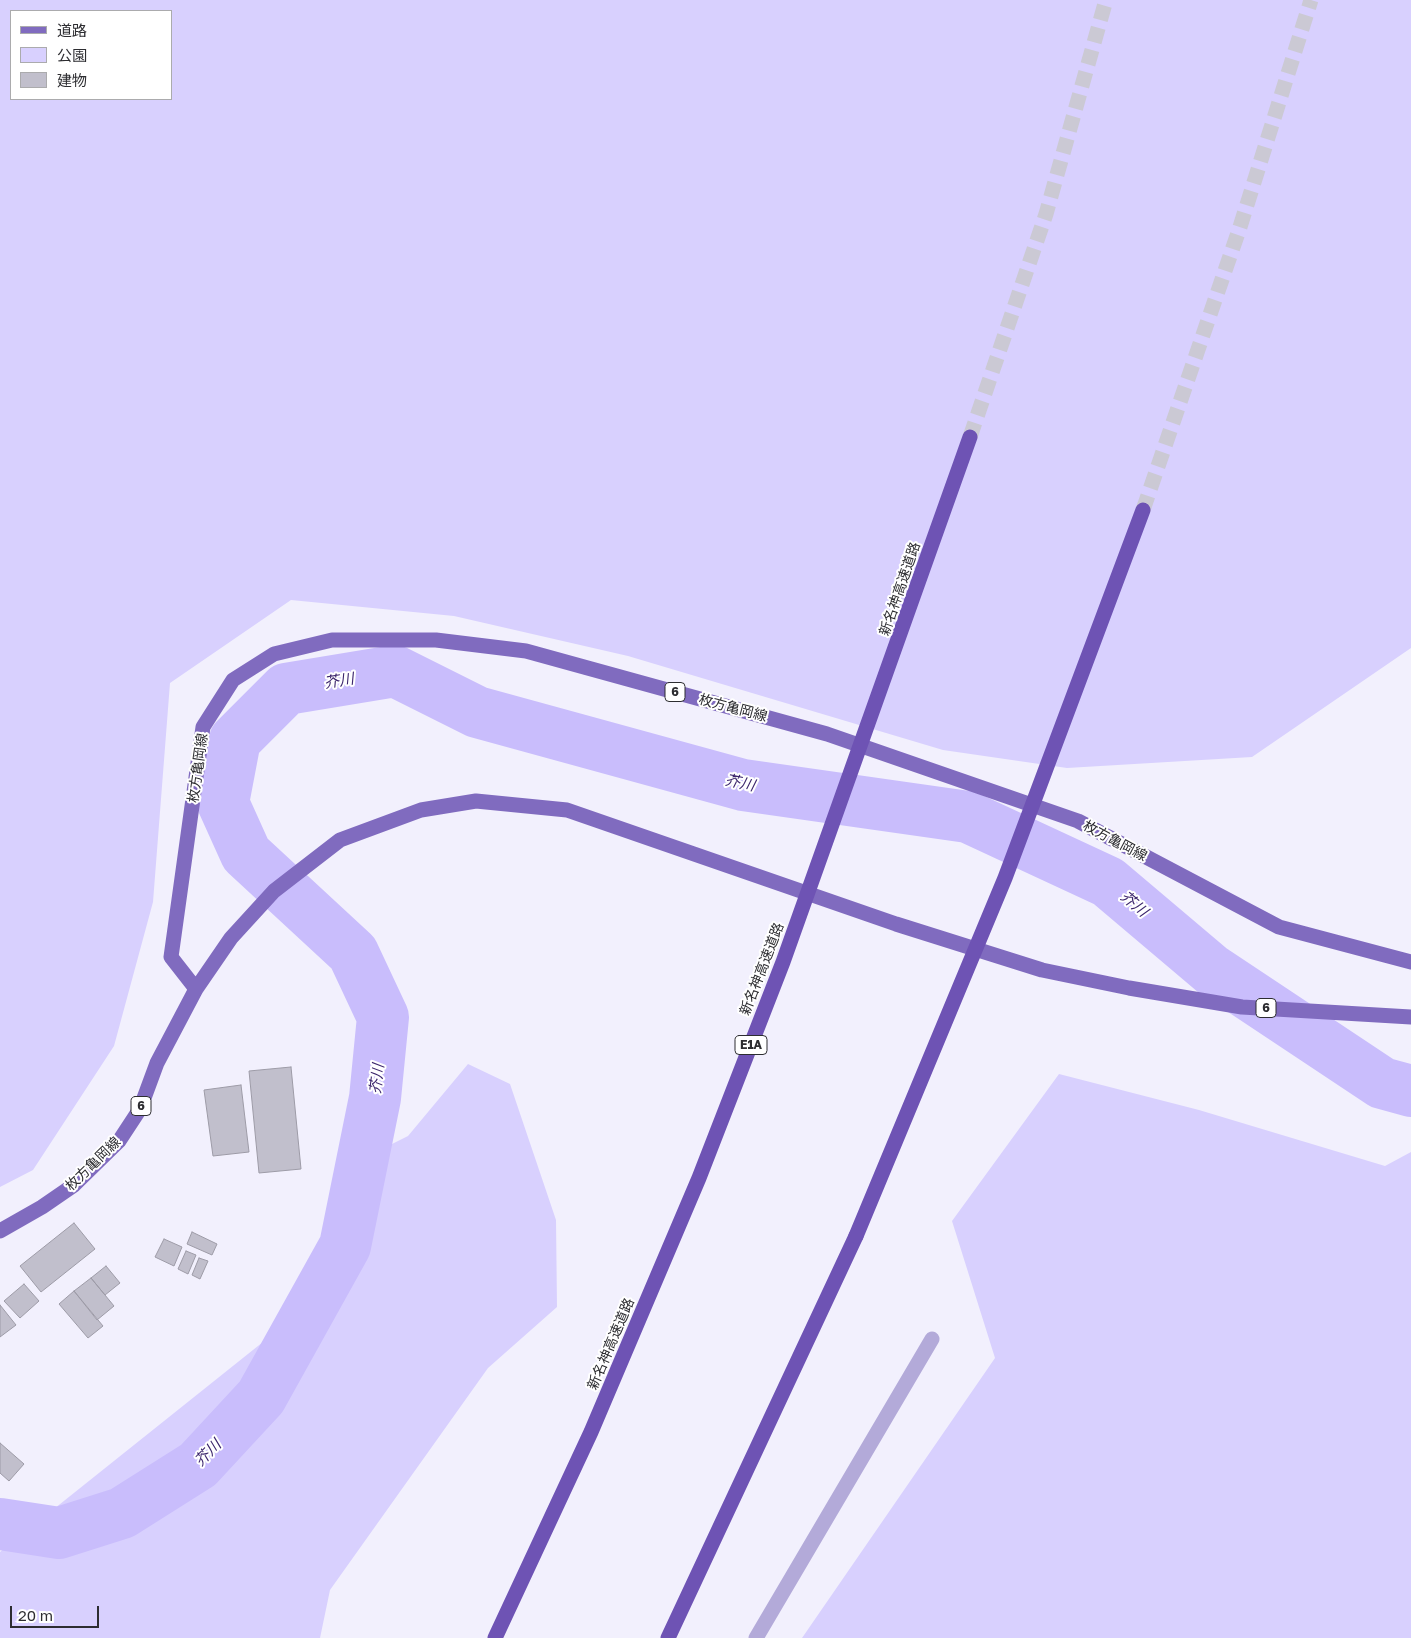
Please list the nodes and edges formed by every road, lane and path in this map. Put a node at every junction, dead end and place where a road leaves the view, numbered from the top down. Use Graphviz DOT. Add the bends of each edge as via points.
graph roads {
  1 [pos="970,437"];
  2 [pos="1143,510"];
  3 [pos="1411,962"];
  4 [pos="196,989"];
  5 [pos="1408,1017"];
  6 [pos="0,1232"];
  7 [pos="932,1339"];
  8 [pos="495,1638"];
  9 [pos="668,1638"];
  10 [pos="756,1638"];
  1 -- 8 [label="highway, 新名神高速道路 / E1A, bridge" via="784,962 699,1178 591,1432"];
  2 -- 9 [label="highway, bridge" via="1005,878 856,1236"];
  3 -- 4 [label="main road, 枚方亀岡線 / 6" via="1279,927 1078,821 827,734 526,651 436,640 332,640 274,654 233,680 203,727 171,957"];
  4 -- 5 [label="main road, 枚方亀岡線 / 6" via="231,938 274,891 340,840 421,810 476,801 567,810 896,924 1042,970 1242,1007"];
  4 -- 6 [label="main road, 枚方亀岡線 / 6" via="157,1063 140,1109 119,1141 74,1185"];
  7 -- 10 [label="street"];
}
